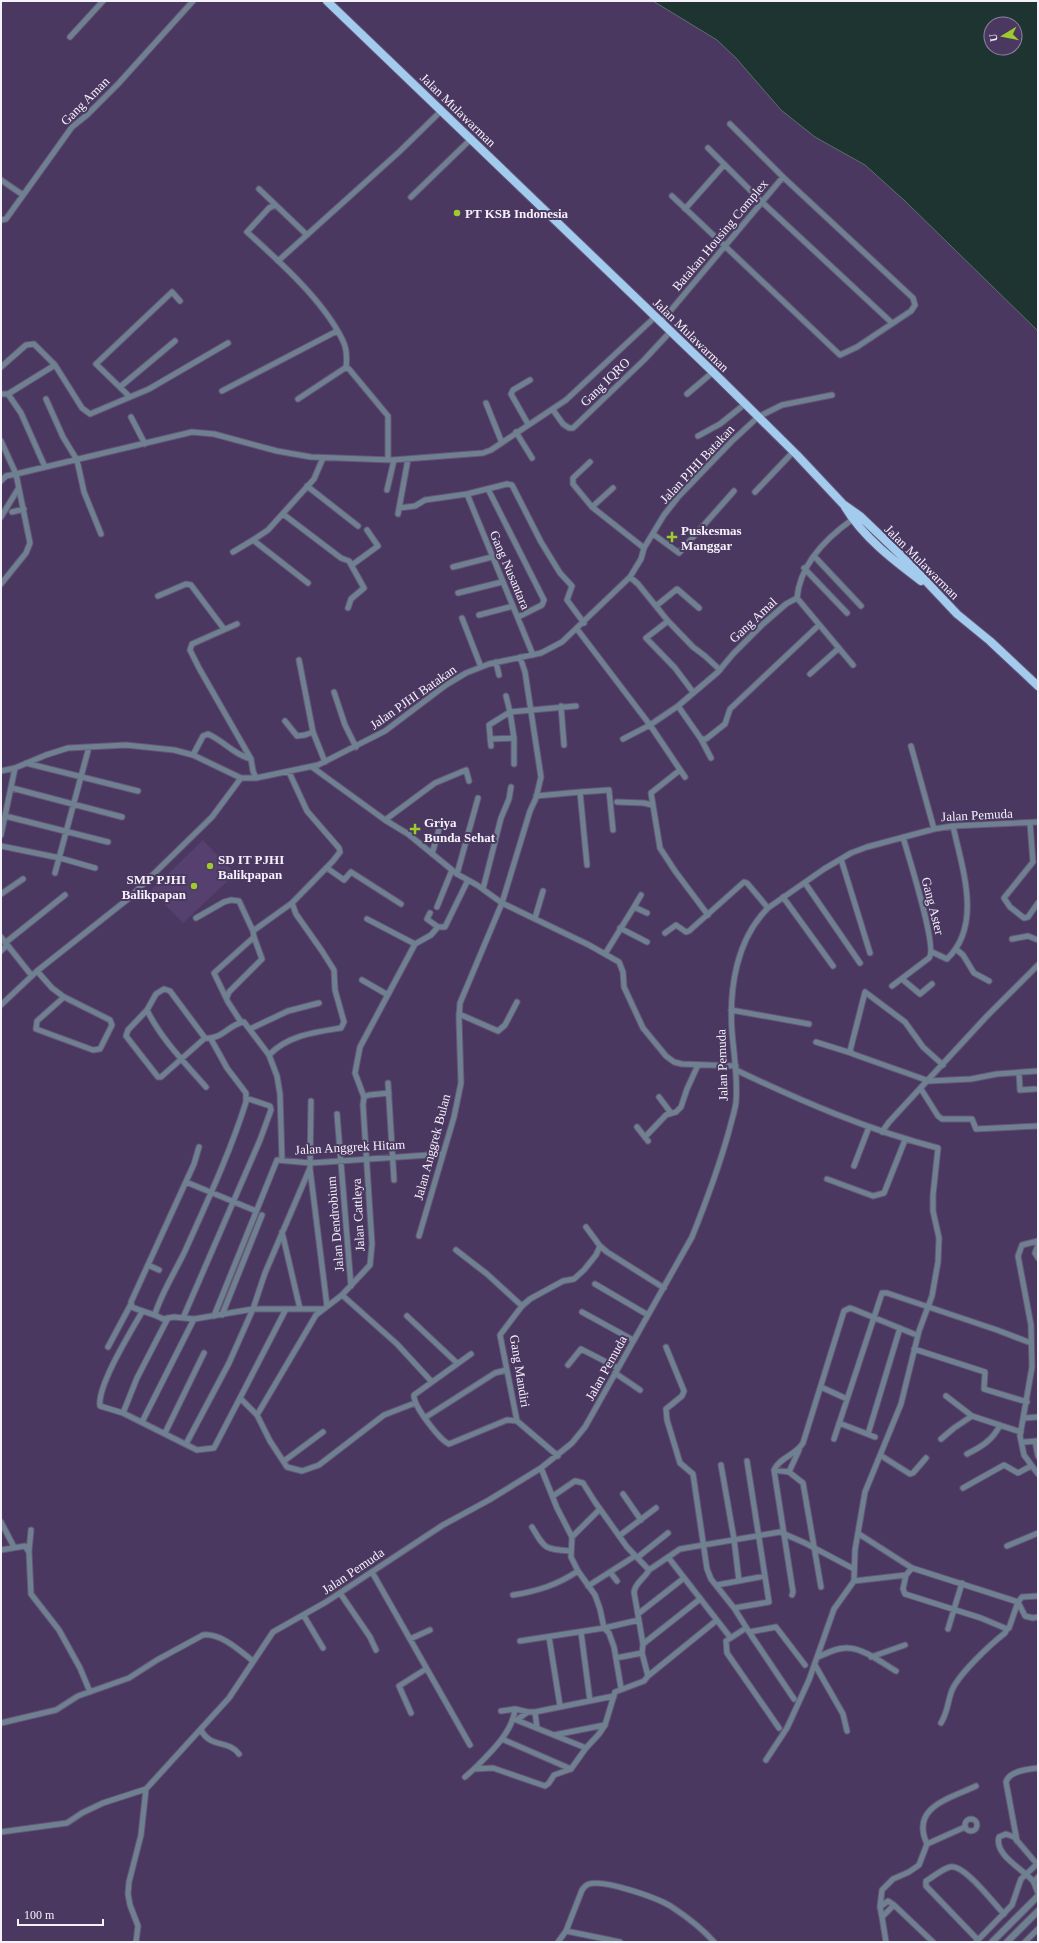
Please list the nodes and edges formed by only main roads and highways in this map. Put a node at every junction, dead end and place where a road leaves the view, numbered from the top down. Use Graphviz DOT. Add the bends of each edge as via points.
graph roads {
  1 [pos="327,1"];
  2 [pos="843,504"];
  3 [pos="876,538"];
  4 [pos="1038,686"];
  1 -- 2 [label="highway, Jalan Mulawarman" via="671,331 794,451"];
  2 -- 3 [label="highway, Jalan Mulawarman" via="860,516"];
  2 -- 3 [label="highway" via="852,519"];
  3 -- 4 [label="highway, Jalan Mulawarman"];
}
